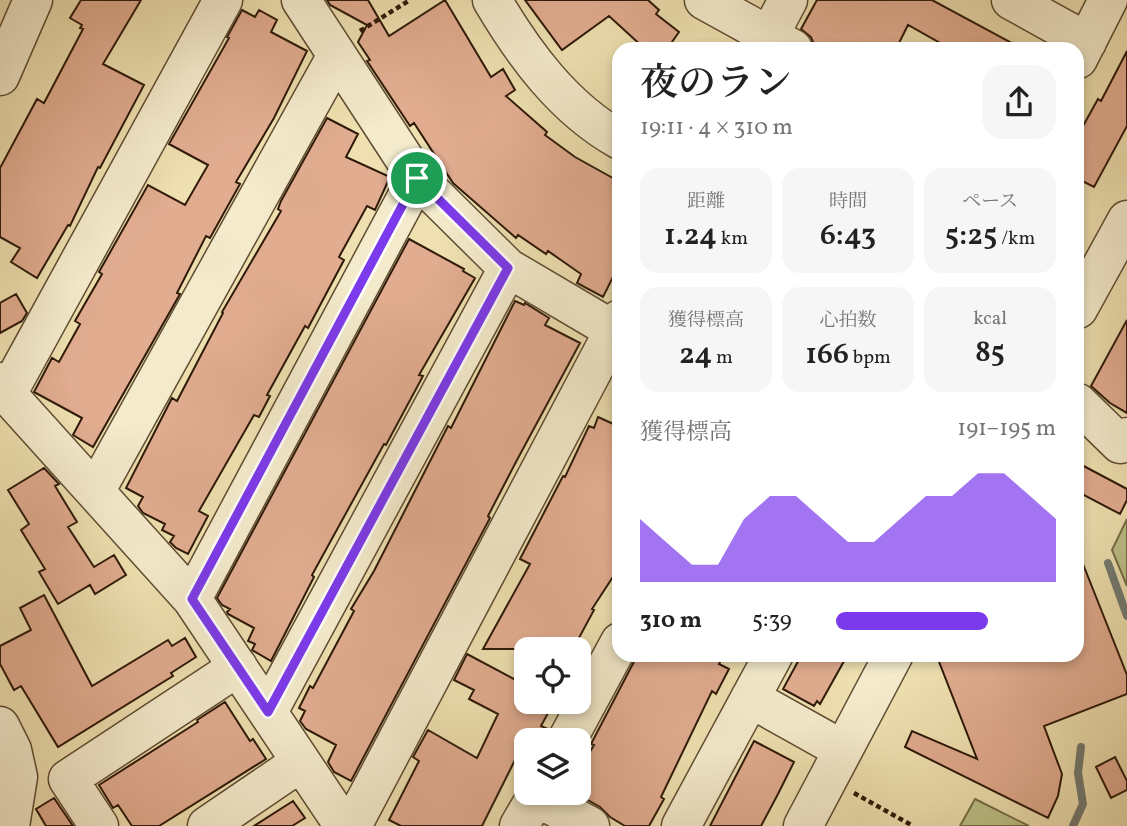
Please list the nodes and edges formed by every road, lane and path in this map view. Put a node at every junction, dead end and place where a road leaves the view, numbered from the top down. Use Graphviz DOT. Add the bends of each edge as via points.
graph roads {
  1 [pos="33,0"];
  2 [pos="223,0"];
  3 [pos="301,0"];
  4 [pos="410,0"];
  5 [pos="492,0"];
  6 [pos="704,0"];
  7 [pos="788,0"];
  8 [pos="1011,0"];
  9 [pos="1108,0"];
  10 [pos="769,42"];
  11 [pos="775,42"];
  12 [pos="1071,42"];
  13 [pos="1084,48"];
  14 [pos="334,53"];
  15 [pos="0,76"];
  16 [pos="612,136"];
  17 [pos="417,178"];
  18 [pos="1127,220"];
  19 [pos="508,268"];
  20 [pos="1084,298"];
  21 [pos="612,325"];
  22 [pos="612,337"];
  23 [pos="4,388"];
  24 [pos="1084,408"];
  25 [pos="1127,437"];
  26 [pos="96,490"];
  27 [pos="192,599"];
  28 [pos="612,657"];
  29 [pos="770,662"];
  30 [pos="890,662"];
  31 [pos="238,667"];
  32 [pos="750,698"];
  33 [pos="268,712"];
  34 [pos="0,726"];
  35 [pos="573,728"];
  36 [pos="301,762"];
  37 [pos="836,764"];
  38 [pos="531,805"];
  39 [pos="10,826"];
  40 [pos="99,826"];
  41 [pos="207,826"];
  42 [pos="344,826"];
  43 [pos="352,826"];
  44 [pos="590,826"];
  45 [pos="681,826"];
  46 [pos="803,826"];
  47 [pos="913,826"];
  1 -- 15 [label="street"];
  2 -- 23 [label="street"];
  3 -- 14 [label="street"];
  4 -- 14 [label="path"];
  5 -- 16 [label="street" via="516,41 548,81 596,127"];
  6 -- 10 [label="street"];
  7 -- 11 [label="street"];
  8 -- 12 [label="street"];
  9 -- 13 [label="street"];
  14 -- 17 [label="street"];
  14 -- 26 [label="street"];
  17 -- 19 [label="street"];
  17 -- 27 [label="street"];
  18 -- 20 [label="street"];
  19 -- 21 [label="street"];
  19 -- 33 [label="street"];
  22 -- 43 [label="street"];
  23 -- 26 [label="street"];
  24 -- 25 [label="street" via="1120,444"];
  26 -- 27 [label="street"];
  27 -- 31 [label="street"];
  28 -- 35 [label="street"];
  29 -- 32 [label="street"];
  30 -- 37 [label="street"];
  31 -- 33 [label="street"];
  31 -- 40 [label="street" via="68,779"];
  32 -- 37 [label="street"];
  32 -- 45 [label="street"];
  33 -- 36 [label="street"];
  34 -- 39 [label="street" via="18,777"];
  36 -- 41 [label="street"];
  36 -- 42 [label="street"];
  37 -- 46 [label="street"];
  37 -- 47 [label="path"];
  38 -- 44 [label="street"];
}
